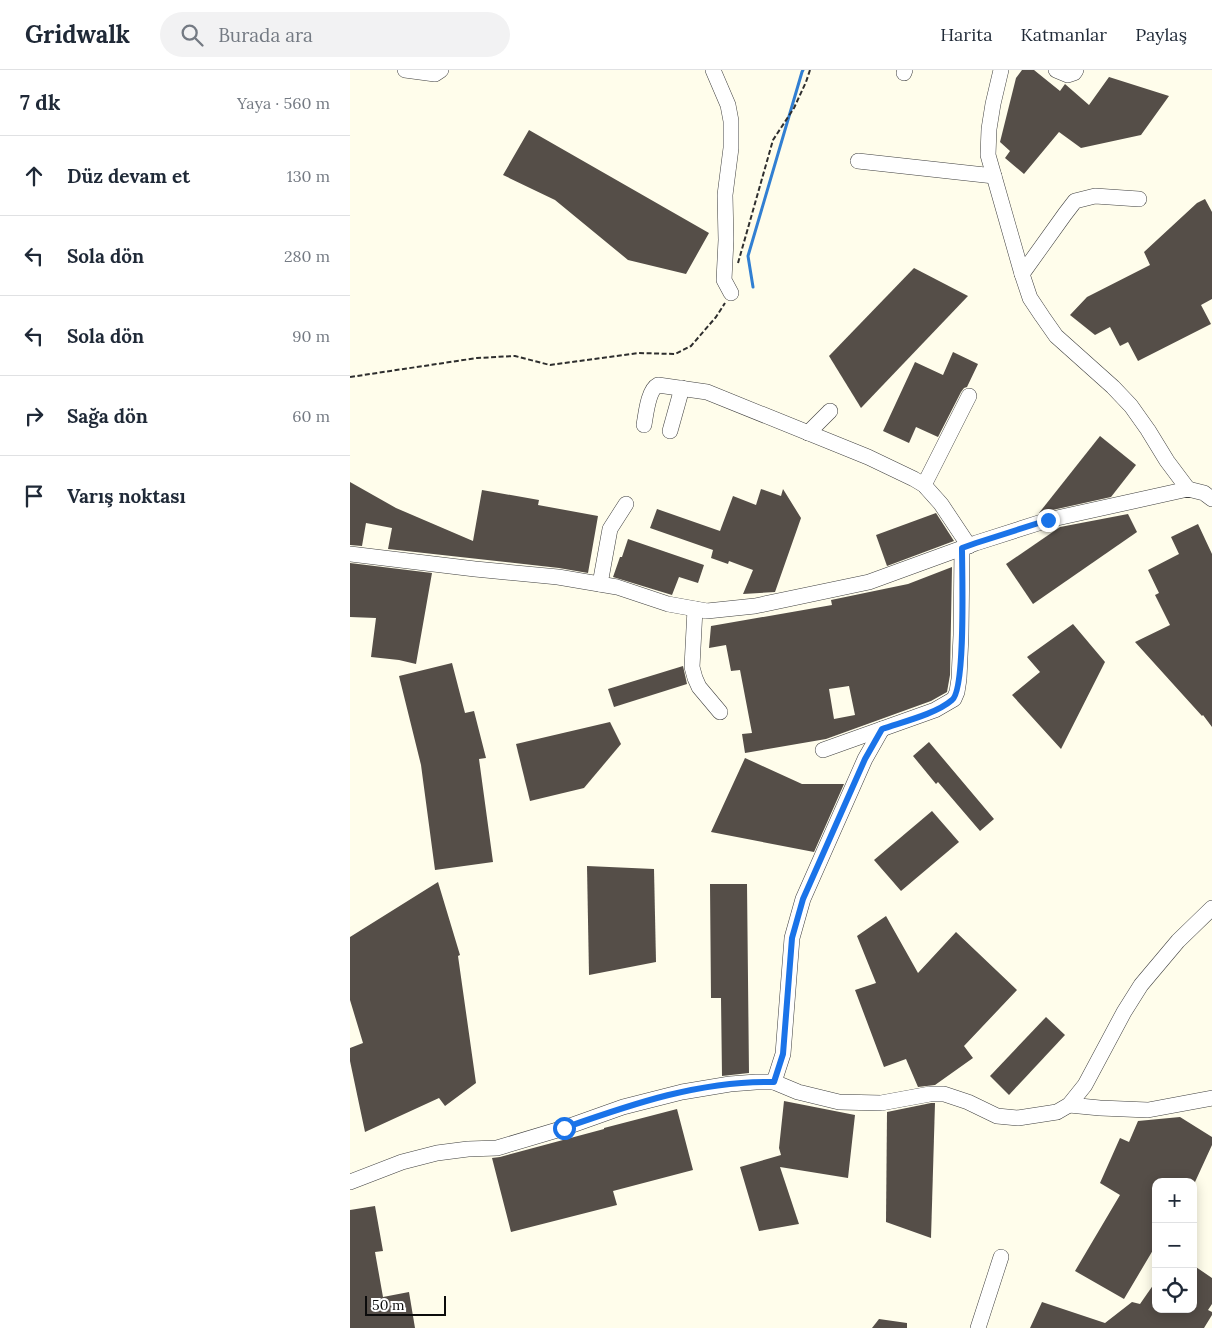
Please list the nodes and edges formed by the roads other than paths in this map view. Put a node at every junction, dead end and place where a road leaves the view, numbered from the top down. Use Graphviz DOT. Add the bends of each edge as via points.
graph roads {
  1 [pos="406,70"];
  2 [pos="441,70"];
  3 [pos="713,70"];
  4 [pos="1001,70"];
  5 [pos="1056,70"];
  6 [pos="1076,70"];
  7 [pos="858,160"];
  8 [pos="994,176"];
  9 [pos="1139,199"];
  10 [pos="1022,274"];
  11 [pos="731,293"];
  12 [pos="682,388"];
  13 [pos="969,396"];
  14 [pos="830,411"];
  15 [pos="644,425"];
  16 [pos="670,431"];
  17 [pos="808,433"];
  18 [pos="924,485"];
  19 [pos="1188,489"];
  20 [pos="1212,499"];
  21 [pos="626,504"];
  22 [pos="965,547"];
  23 [pos="350,554"];
  24 [pos="600,584"];
  25 [pos="695,609"];
  26 [pos="720,712"];
  27 [pos="882,729"];
  28 [pos="823,750"];
  29 [pos="1212,908"];
  30 [pos="774,1082"];
  31 [pos="1212,1098"];
  32 [pos="1070,1105"];
  33 [pos="350,1182"];
  34 [pos="1001,1257"];
  35 [pos="978,1328"];
  1 -- 2 [label="street" via="435,74"];
  3 -- 11 [label="street" via="731,121 725,195 724,280"];
  4 -- 8 [label="street" via="989,129 988,155"];
  5 -- 6 [label="street" via="1068,75"];
  7 -- 8 [label="street"];
  8 -- 10 [label="street"];
  9 -- 10 [label="street" via="1095,196 1076,201"];
  10 -- 19 [label="street" via="1030,298 1056,336 1131,406"];
  12 -- 15 [label="street" via="653,387"];
  12 -- 16 [label="street"];
  12 -- 17 [label="street" via="707,392"];
  13 -- 18 [label="street"];
  14 -- 17 [label="street"];
  17 -- 18 [label="street" via="868,457"];
  18 -- 22 [label="street" via="942,504"];
  19 -- 20 [label="street"];
  19 -- 22 [label="street" via="1048,520"];
  21 -- 24 [label="street" via="610,529"];
  22 -- 25 [label="street" via="869,582 755,606 707,611"];
  22 -- 27 [label="street" via="960,670 954,699 935,710"];
  23 -- 24 [label="street"];
  24 -- 25 [label="street"];
  25 -- 26 [label="street" via="692,667 699,687"];
  27 -- 28 [label="street"];
  27 -- 30 [label="street" via="865,759 803,899 792,938 783,1054"];
  29 -- 32 [label="street" via="1178,941 1141,986 1085,1086"];
  30 -- 32 [label="street" via="839,1102 881,1103 944,1094 997,1116 1018,1118 1057,1112"];
  30 -- 33 [label="street" via="730,1084 682,1092 623,1107 497,1148 438,1153 402,1162"];
  31 -- 32 [label="street" via="1148,1110"];
  34 -- 35 [label="street"];
}
